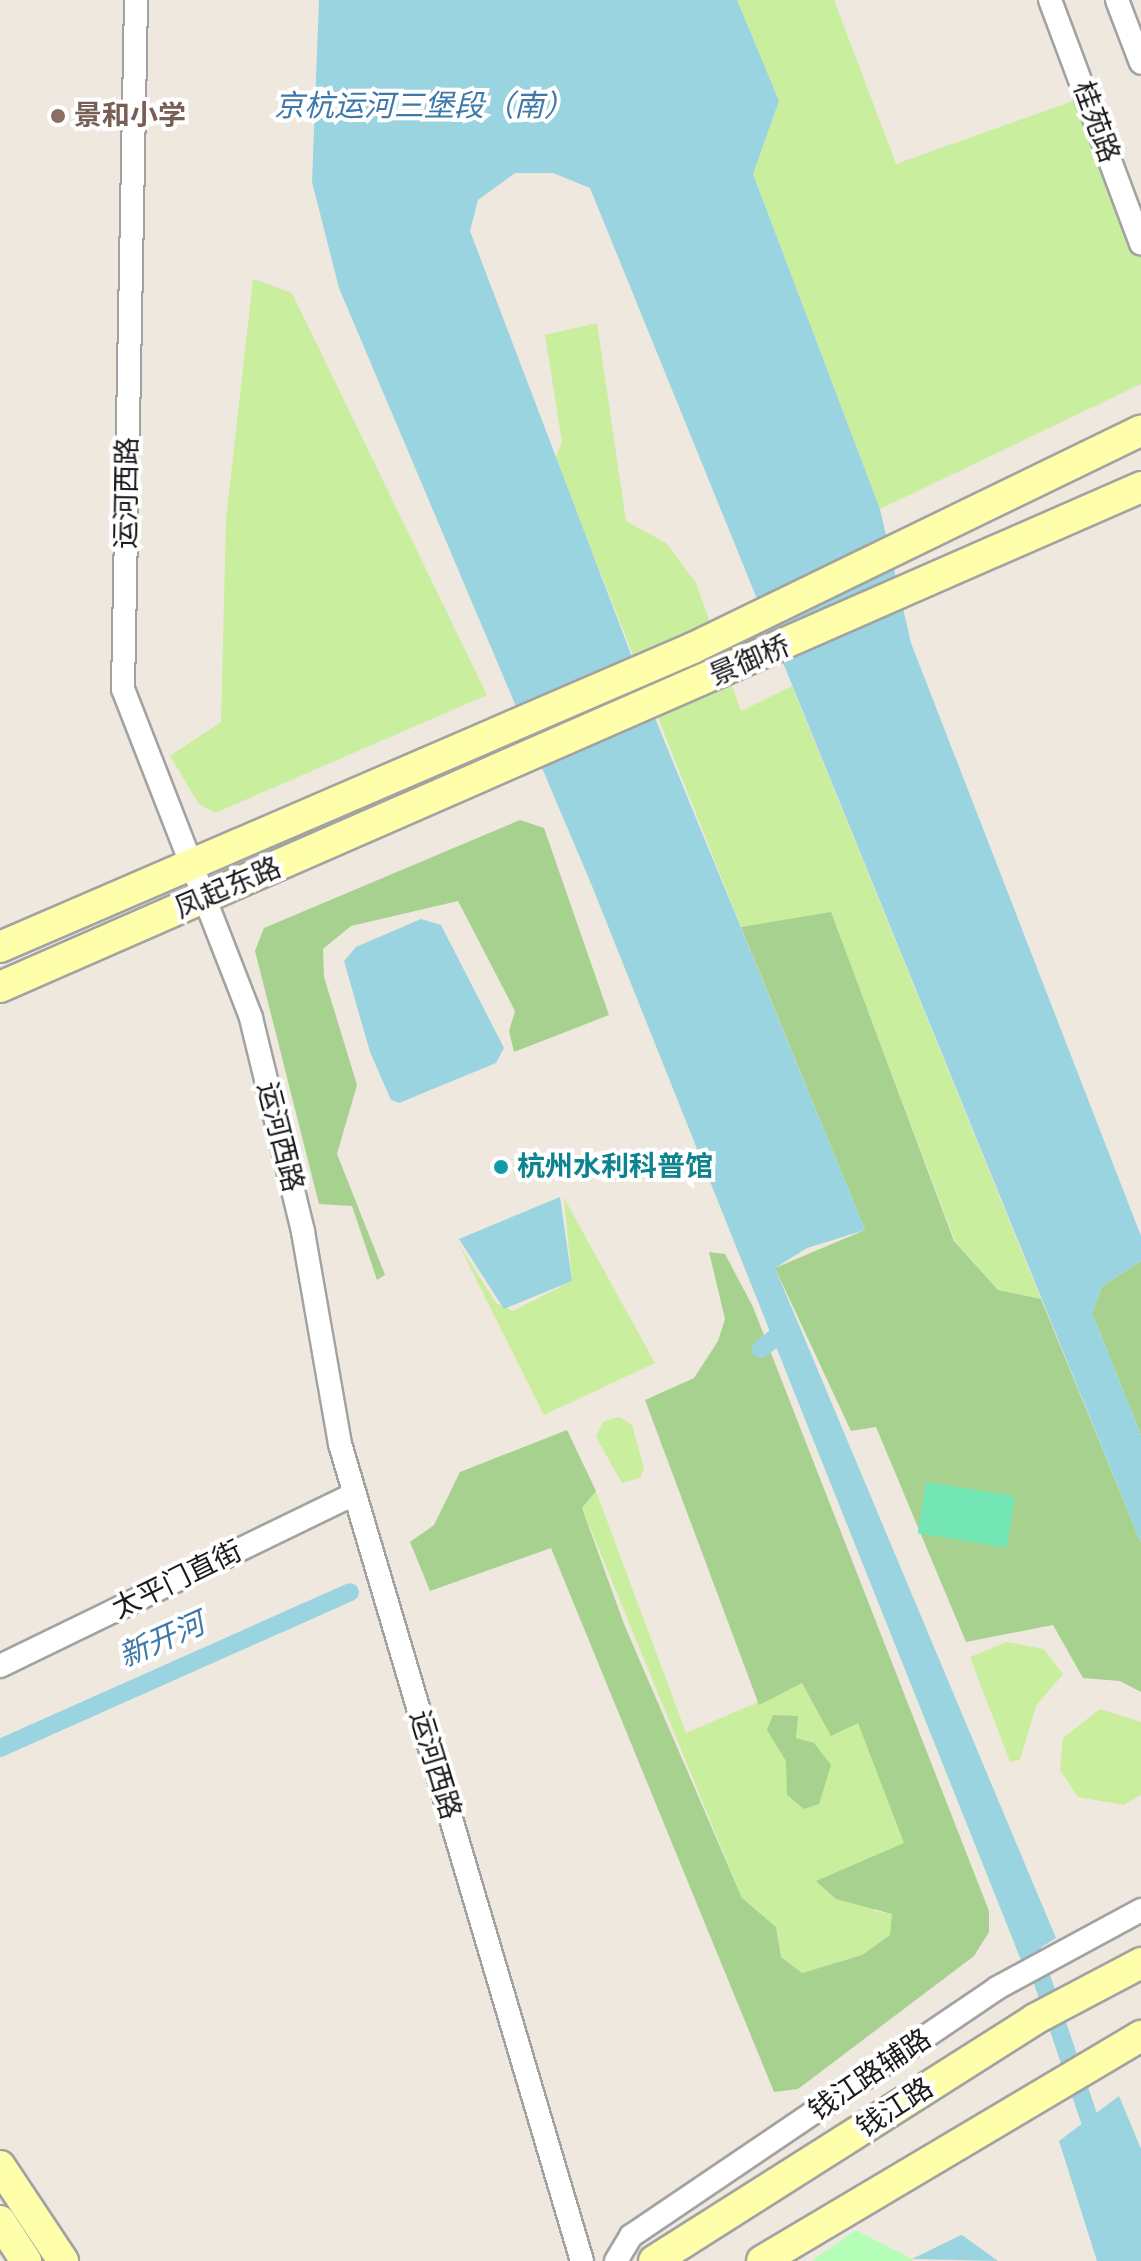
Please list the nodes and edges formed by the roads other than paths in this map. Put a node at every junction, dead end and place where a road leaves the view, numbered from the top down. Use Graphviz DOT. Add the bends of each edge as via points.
graph roads {
  1 [pos="136,0"];
  2 [pos="1050,0"];
  3 [pos="1117,0"];
  4 [pos="1141,63"];
  5 [pos="1141,244"];
  6 [pos="1141,430"];
  7 [pos="1141,487"];
  8 [pos="441,760"];
  9 [pos="455,789"];
  10 [pos="191,866"];
  11 [pos="203,898"];
  12 [pos="0,947"];
  13 [pos="0,987"];
  14 [pos="354,1494"];
  15 [pos="0,1666"];
  16 [pos="1141,1910"];
  17 [pos="1141,1963"];
  18 [pos="1141,2036"];
  19 [pos="0,2166"];
  20 [pos="0,2221"];
  21 [pos="26,2261"];
  22 [pos="63,2261"];
  23 [pos="582,2261"];
  24 [pos="616,2261"];
  25 [pos="654,2261"];
  26 [pos="762,2261"];
  1 -- 10 [label="street, 运河西路" via="123,689"];
  2 -- 5 [label="street, 桂苑路"];
  3 -- 4 [label="street"];
  6 -- 8 [label="main road, 景御桥" via="693,648"];
  7 -- 9 [label="main road, 景御桥"];
  8 -- 10 [label="main road, 凤起东路"];
  9 -- 11 [label="main road, 凤起东路"];
  10 -- 11 [label="street, 运河西路"];
  10 -- 12 [label="main road, 凤起东路"];
  11 -- 13 [label="main road, 凤起东路"];
  11 -- 14 [label="street, 运河西路" via="251,1018 303,1232"];
  14 -- 15 [label="street, 太平门直街"];
  14 -- 23 [label="street, 运河西路"];
  16 -- 24 [label="street, 钱江路辅路" via="979,2002 631,2236"];
  17 -- 25 [label="main road, 钱江路" via="999,2041"];
  18 -- 26 [label="main road"];
  19 -- 22 [label="main road"];
  20 -- 21 [label="main road"];
}
